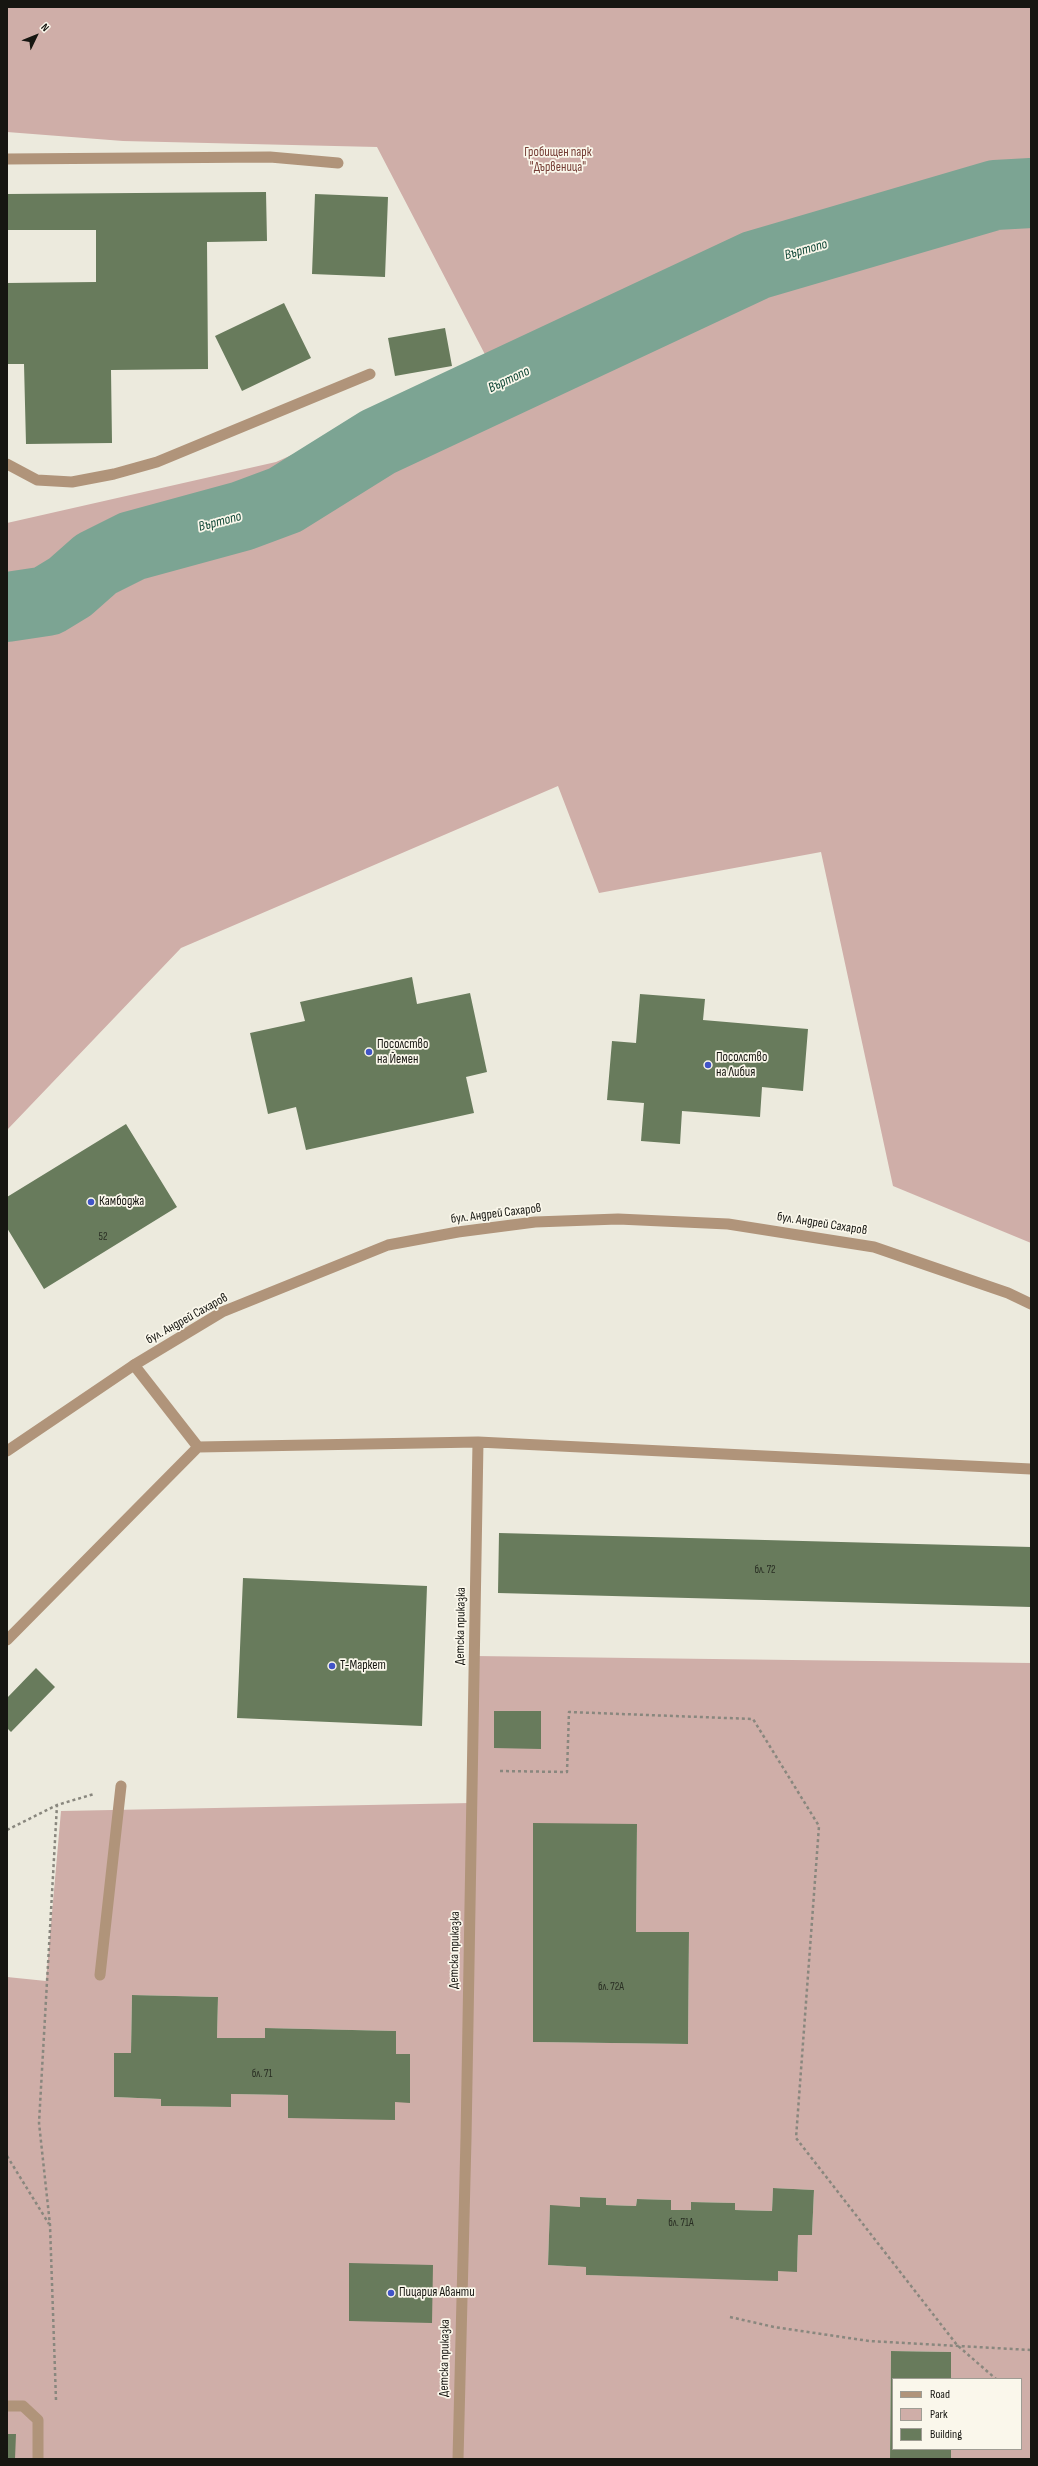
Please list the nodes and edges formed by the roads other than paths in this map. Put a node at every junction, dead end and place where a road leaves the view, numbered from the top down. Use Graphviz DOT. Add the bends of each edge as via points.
graph roads {
  1 [pos="7,159"];
  2 [pos="338,163"];
  3 [pos="370,374"];
  4 [pos="7,464"];
  5 [pos="1031,1304"];
  6 [pos="134,1365"];
  7 [pos="478,1442"];
  8 [pos="198,1447"];
  9 [pos="7,1451"];
  10 [pos="1031,1469"];
  11 [pos="7,1640"];
  12 [pos="121,1786"];
  13 [pos="100,1975"];
  14 [pos="7,2406"];
  15 [pos="38,2459"];
  16 [pos="458,2459"];
  1 -- 2 [label="street" via="270,157"];
  3 -- 4 [label="street" via="157,462 114,474 72,482 37,480"];
  5 -- 6 [label="street, бул. Андрей Сахаров" via="1008,1293 874,1247 800,1234 728,1224 618,1219 535,1222 458,1232 388,1245 222,1312"];
  6 -- 8 [label="street"];
  6 -- 9 [label="street, бул. Андрей Сахаров"];
  7 -- 8 [label="street"];
  7 -- 10 [label="street"];
  7 -- 16 [label="street, Детска приказка"];
  8 -- 11 [label="street"];
  12 -- 13 [label="street"];
  14 -- 15 [label="street" via="23,2406 38,2420"];
}
